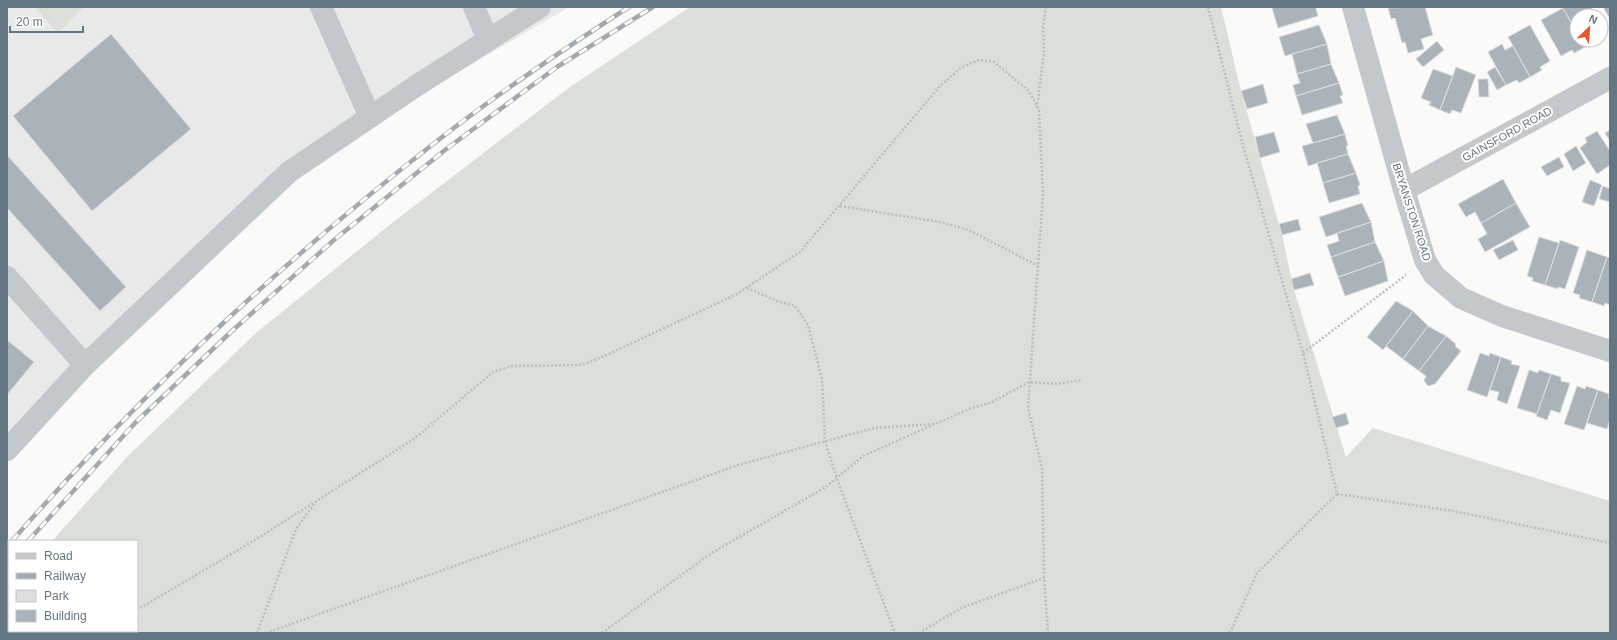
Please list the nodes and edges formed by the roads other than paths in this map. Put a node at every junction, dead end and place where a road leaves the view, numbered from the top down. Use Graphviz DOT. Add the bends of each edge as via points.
graph roads {
  1 [pos="321,7"];
  2 [pos="474,7"];
  3 [pos="540,7"];
  4 [pos="1353,7"];
  5 [pos="488,40"];
  6 [pos="1610,78"];
  7 [pos="370,117"];
  8 [pos="1404,190"];
  9 [pos="7,277"];
  10 [pos="1610,351"];
  11 [pos="85,365"];
  12 [pos="7,450"];
  1 -- 7 [label="street"];
  2 -- 5 [label="street"];
  3 -- 5 [label="street"];
  4 -- 8 [label="street, BRYANSTON ROAD"];
  5 -- 7 [label="street"];
  6 -- 8 [label="street, GAINSFORD ROAD"];
  7 -- 11 [label="street" via="289,172"];
  8 -- 10 [label="street, BRYANSTON ROAD" via="1426,260 1434,275 1461,298 1502,316"];
  9 -- 11 [label="street"];
  11 -- 12 [label="street"];
}
